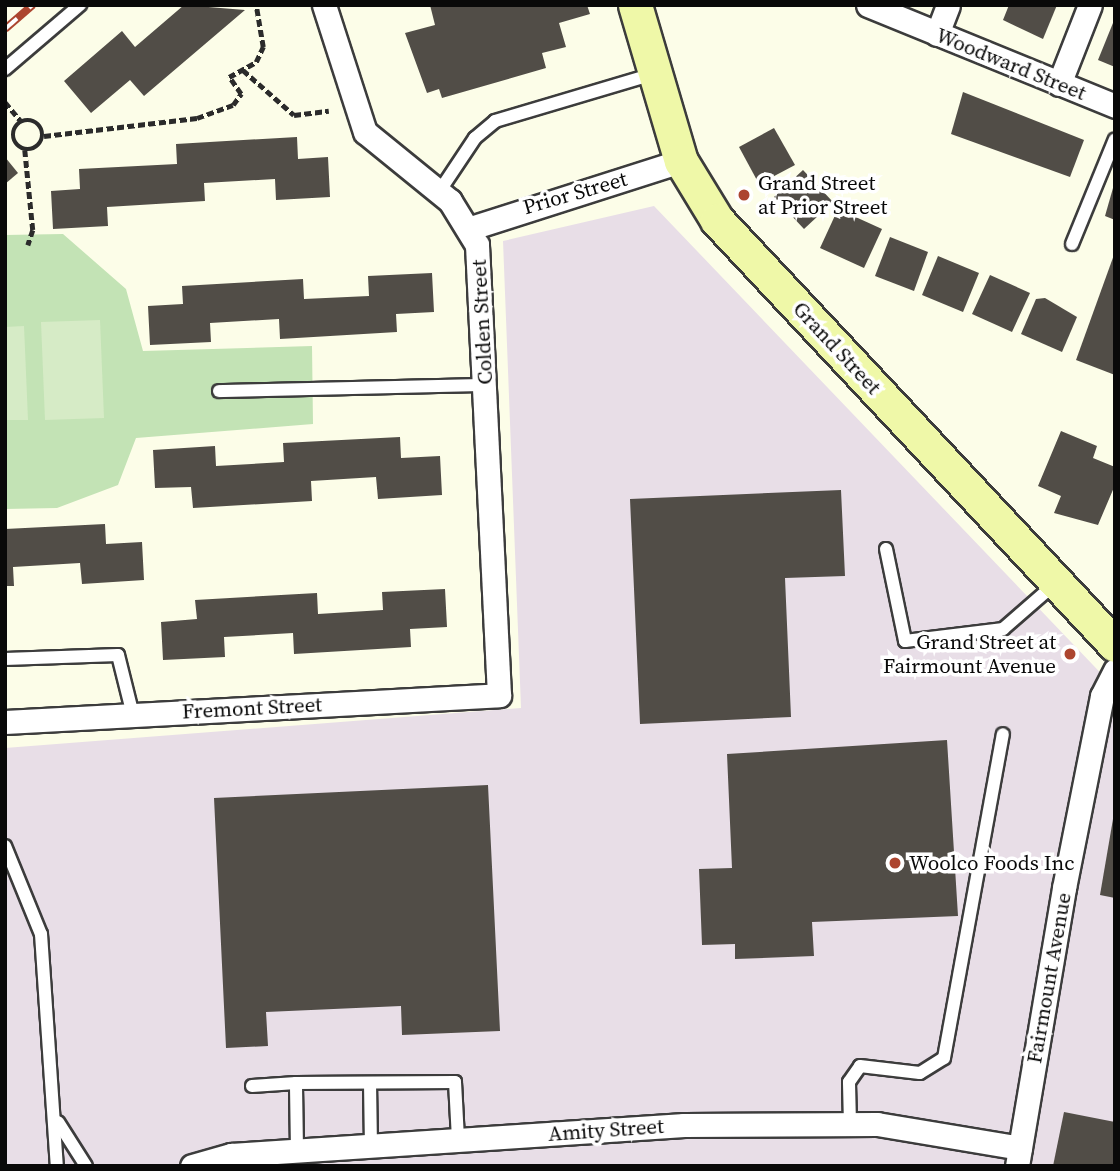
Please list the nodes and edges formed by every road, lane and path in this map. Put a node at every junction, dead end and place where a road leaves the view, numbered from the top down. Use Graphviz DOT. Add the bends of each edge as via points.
graph roads {
  1 [pos="80,5"];
  2 [pos="256,5"];
  3 [pos="324,5"];
  4 [pos="635,5"];
  5 [pos="868,5"];
  6 [pos="948,5"];
  7 [pos="1090,5"];
  8 [pos="936,34"];
  9 [pos="5,69"];
  10 [pos="243,70"];
  11 [pos="654,74"];
  12 [pos="1059,84"];
  13 [pos="5,102"];
  14 [pos="1115,106"];
  15 [pos="329,111"];
  16 [pos="21,121"];
  17 [pos="44,136"];
  18 [pos="1115,139"];
  19 [pos="26,150"];
  20 [pos="681,161"];
  21 [pos="439,192"];
  22 [pos="471,228"];
  23 [pos="28,244"];
  24 [pos="1072,244"];
  25 [pos="486,386"];
  26 [pos="219,391"];
  27 [pos="886,549"];
  28 [pos="1056,583"];
  29 [pos="1115,645"];
  30 [pos="5,659"];
  31 [pos="1115,670"];
  32 [pos="499,695"];
  33 [pos="133,715"];
  34 [pos="5,722"];
  35 [pos="1003,734"];
  36 [pos="5,846"];
  37 [pos="296,1083"];
  38 [pos="370,1083"];
  39 [pos="252,1086"];
  40 [pos="58,1122"];
  41 [pos="850,1124"];
  42 [pos="458,1140"];
  43 [pos="371,1146"];
  44 [pos="297,1150"];
  45 [pos="1019,1157"];
  46 [pos="57,1166"];
  47 [pos="86,1166"];
  48 [pos="192,1166"];
  1 -- 9 [label="lane"];
  2 -- 10 [label="path" via="263,47"];
  3 -- 21 [label="street, Colden Street" via="365,132"];
  4 -- 11 [label="main road, Grand Street"];
  5 -- 8 [label="street, Woodward Street"];
  6 -- 8 [label="street"];
  7 -- 12 [label="street"];
  8 -- 12 [label="street, Woodward Street"];
  10 -- 15 [label="path" via="294,115"];
  10 -- 17 [label="path" via="229,77 241,93 216,115"];
  11 -- 20 [label="main road, Grand Street"];
  11 -- 21 [label="lane" via="495,121 475,138"];
  12 -- 14 [label="street, Woodward Street"];
  13 -- 16 [label="path"];
  16 -- 17 [label="path" via="37,122"];
  16 -- 19 [label="path" via="14,137"];
  17 -- 19 [label="path" via="35,148"];
  18 -- 24 [label="lane"];
  19 -- 23 [label="path" via="33,230"];
  20 -- 22 [label="street, Prior Street"];
  20 -- 28 [label="main road, Grand Street" via="717,220"];
  21 -- 22 [label="street, Colden Street"];
  22 -- 25 [label="street, Colden Street" via="479,255"];
  25 -- 26 [label="lane"];
  25 -- 32 [label="street, Colden Street"];
  27 -- 28 [label="lane" via="905,641 1003,629"];
  28 -- 29 [label="main road, Grand Street"];
  30 -- 33 [label="lane" via="118,655"];
  31 -- 45 [label="street, Fairmount Avenue" via="1102,696 1091,751"];
  32 -- 33 [label="street, Fremont Street"];
  33 -- 34 [label="street, Fremont Street"];
  35 -- 41 [label="lane" via="944,1058 920,1073 860,1066 849,1082"];
  36 -- 40 [label="lane" via="41,934"];
  37 -- 38 [label="lane"];
  37 -- 39 [label="lane"];
  37 -- 44 [label="lane"];
  38 -- 42 [label="lane" via="455,1082"];
  38 -- 43 [label="lane"];
  40 -- 46 [label="lane"];
  40 -- 47 [label="lane"];
  41 -- 42 [label="street, Amity Street" via="684,1125"];
  41 -- 45 [label="street, Amity Street"];
  42 -- 43 [label="street, Amity Street"];
  43 -- 44 [label="street, Amity Street"];
  44 -- 48 [label="street, Amity Street" via="231,1155"];
}
